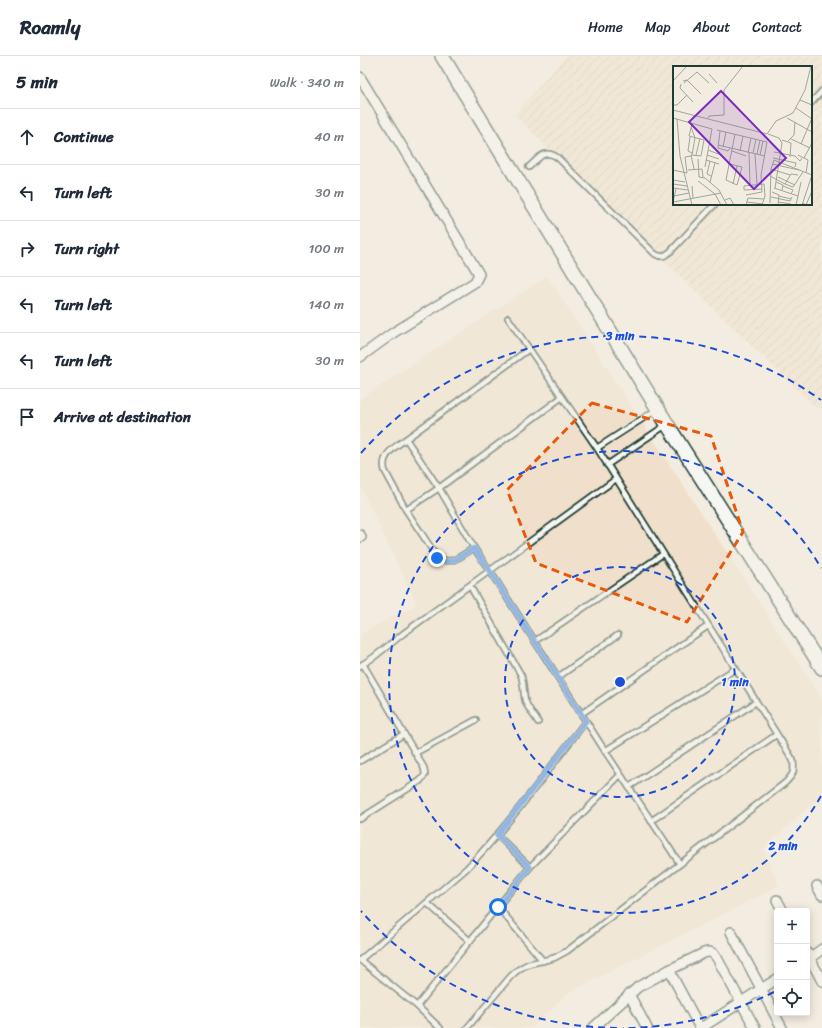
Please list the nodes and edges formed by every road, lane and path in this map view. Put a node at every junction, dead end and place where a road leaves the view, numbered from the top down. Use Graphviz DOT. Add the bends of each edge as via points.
graph roads {
  1 [pos="442,56"];
  2 [pos="360,77"];
  3 [pos="822,91"];
  4 [pos="364,92"];
  5 [pos="812,102"];
  6 [pos="530,168"];
  7 [pos="714,205"];
  8 [pos="508,318"];
  9 [pos="529,349"];
  10 [pos="360,357"];
  11 [pos="562,397"];
  12 [pos="658,409"];
  13 [pos="667,424"];
  14 [pos="406,439"];
  15 [pos="597,448"];
  16 [pos="607,464"];
  17 [pos="616,479"];
  18 [pos="439,488"];
  19 [pos="406,510"];
  20 [pos="474,548"];
  21 [pos="663,554"];
  22 [pos="490,571"];
  23 [pos="470,586"];
  24 [pos="708,626"];
  25 [pos="618,635"];
  26 [pos="535,641"];
  27 [pos="362,665"];
  28 [pos="822,668"];
  29 [pos="735,669"];
  30 [pos="558,677"];
  31 [pos="756,702"];
  32 [pos="582,714"];
  33 [pos="476,720"];
  34 [pos="586,721"];
  35 [pos="538,722"];
  36 [pos="404,734"];
  37 [pos="776,735"];
  38 [pos="605,751"];
  39 [pos="415,753"];
  40 [pos="360,761"];
  41 [pos="620,775"];
  42 [pos="629,788"];
  43 [pos="360,819"];
  44 [pos="651,821"];
  45 [pos="497,835"];
  46 [pos="680,864"];
  47 [pos="530,867"];
  48 [pos="817,886"];
  49 [pos="822,895"];
  50 [pos="777,900"];
  51 [pos="427,903"];
  52 [pos="498,907"];
  53 [pos="781,908"];
  54 [pos="731,932"];
  55 [pos="470,941"];
  56 [pos="822,949"];
  57 [pos="810,956"];
  58 [pos="360,960"];
  59 [pos="810,960"];
  60 [pos="542,961"];
  61 [pos="669,970"];
  62 [pos="776,980"];
  63 [pos="822,981"];
  64 [pos="762,989"];
  65 [pos="629,994"];
  66 [pos="741,1002"];
  67 [pos="417,1006"];
  68 [pos="440,1028"];
  69 [pos="467,1028"];
  70 [pos="593,1028"];
  71 [pos="647,1028"];
  72 [pos="700,1028"];
  73 [pos="754,1028"];
  74 [pos="782,1028"];
  1 -- 12 [label="street"];
  2 -- 4 [label="street"];
  3 -- 5 [label="lane"];
  4 -- 10 [label="street" via="479,274 475,282 393,333"];
  6 -- 7 [label="lane" via="548,153 558,158 660,257 670,252"];
  8 -- 9 [label="lane"];
  9 -- 11 [label="lane"];
  9 -- 14 [label="lane"];
  11 -- 15 [label="lane"];
  11 -- 18 [label="lane"];
  12 -- 13 [label="street"];
  12 -- 15 [label="lane"];
  13 -- 16 [label="lane"];
  13 -- 28 [label="street"];
  14 -- 18 [label="lane"];
  14 -- 19 [label="lane" via="389,452 383,465"];
  15 -- 16 [label="lane"];
  16 -- 17 [label="lane"];
  17 -- 21 [label="lane"];
  17 -- 22 [label="lane"];
  18 -- 19 [label="lane"];
  18 -- 20 [label="lane"];
  19 -- 20 [label="lane" via="437,558 442,561 455,559"];
  20 -- 22 [label="lane"];
  21 -- 24 [label="lane"];
  21 -- 26 [label="lane"];
  22 -- 23 [label="lane"];
  22 -- 26 [label="lane"];
  23 -- 27 [label="lane"];
  23 -- 35 [label="lane" via="521,674 525,702"];
  24 -- 29 [label="lane"];
  24 -- 32 [label="lane"];
  25 -- 30 [label="lane"];
  26 -- 30 [label="lane"];
  27 -- 36 [label="lane"];
  29 -- 31 [label="lane"];
  29 -- 38 [label="lane"];
  30 -- 32 [label="lane"];
  31 -- 37 [label="lane"];
  31 -- 42 [label="lane"];
  32 -- 34 [label="lane"];
  33 -- 39 [label="lane"];
  34 -- 38 [label="lane"];
  34 -- 45 [label="lane"];
  36 -- 39 [label="lane"];
  36 -- 40 [label="lane"];
  37 -- 44 [label="lane"];
  37 -- 46 [label="lane" via="793,760 795,769 792,776"];
  38 -- 41 [label="lane"];
  39 -- 43 [label="lane" via="424,768 424,775 420,781"];
  41 -- 42 [label="lane"];
  41 -- 47 [label="lane"];
  42 -- 44 [label="lane"];
  44 -- 46 [label="lane"];
  45 -- 47 [label="lane"];
  45 -- 51 [label="lane" via="466,869"];
  46 -- 60 [label="lane" via="567,951"];
  47 -- 52 [label="lane"];
  48 -- 49 [label="street"];
  50 -- 53 [label="street"];
  51 -- 55 [label="lane"];
  51 -- 58 [label="lane"];
  52 -- 55 [label="lane"];
  52 -- 60 [label="lane"];
  54 -- 64 [label="street"];
  55 -- 67 [label="lane"];
  56 -- 57 [label="street"];
  58 -- 67 [label="lane"];
  59 -- 63 [label="street"];
  60 -- 69 [label="lane" via="528,964 511,976"];
  61 -- 65 [label="street"];
  61 -- 66 [label="street" via="710,951 714,953"];
  61 -- 72 [label="street"];
  62 -- 64 [label="street"];
  64 -- 66 [label="street"];
  64 -- 74 [label="street"];
  65 -- 70 [label="street"];
  65 -- 71 [label="street"];
  66 -- 72 [label="street"];
  66 -- 73 [label="street"];
  67 -- 68 [label="lane"];
}
